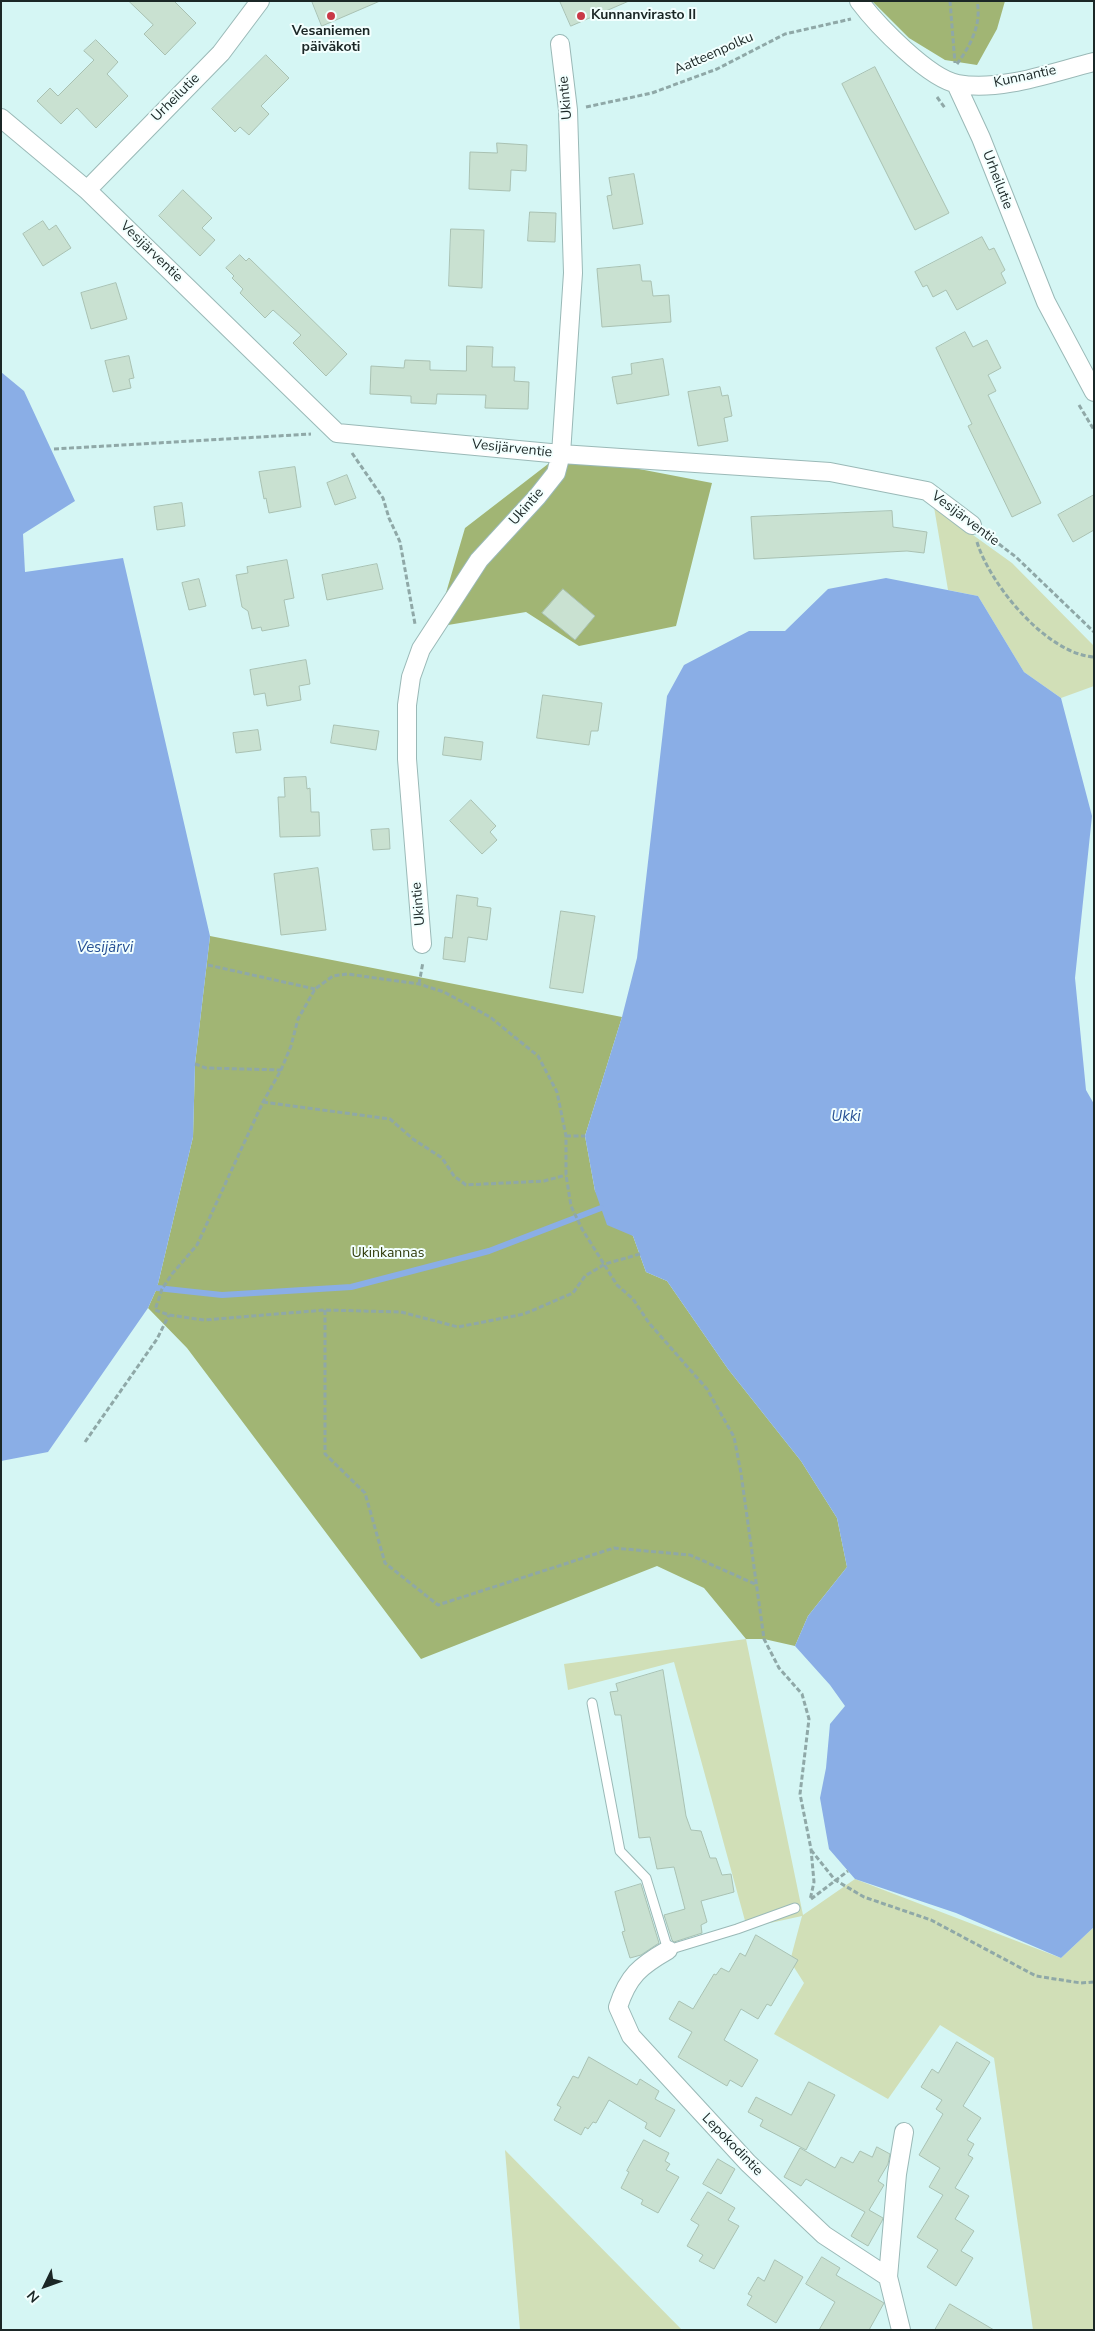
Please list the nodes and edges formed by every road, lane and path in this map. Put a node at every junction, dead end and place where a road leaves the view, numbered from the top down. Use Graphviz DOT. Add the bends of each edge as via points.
graph roads {
  1 [pos="260,1"];
  2 [pos="950,1"];
  3 [pos="977,1"];
  4 [pos="857,14"];
  5 [pos="560,44"];
  6 [pos="1094,62"];
  7 [pos="956,84"];
  8 [pos="934,93"];
  9 [pos="568,110"];
  10 [pos="950,116"];
  11 [pos="1,118"];
  12 [pos="87,190"];
  13 [pos="1094,392"];
  14 [pos="1079,403"];
  15 [pos="1094,430"];
  16 [pos="338,433"];
  17 [pos="54,449"];
  18 [pos="561,454"];
  19 [pos="972,524"];
  20 [pos="1094,632"];
  21 [pos="421,649"];
  22 [pos="1094,657"];
  23 [pos="422,944"];
  24 [pos="208,965"];
  25 [pos="315,989"];
  26 [pos="196,1064"];
  27 [pos="281,1070"];
  28 [pos="263,1102"];
  29 [pos="566,1136"];
  30 [pos="585,1136"];
  31 [pos="566,1175"];
  32 [pos="640,1254"];
  33 [pos="605,1264"];
  34 [pos="325,1310"];
  35 [pos="169,1315"];
  36 [pos="86,1442"];
  37 [pos="755,1584"];
  38 [pos="592,1704"];
  39 [pos="811,1849"];
  40 [pos="848,1871"];
  41 [pos="835,1880"];
  42 [pos="810,1900"];
  43 [pos="795,1908"];
  44 [pos="668,1950"];
  45 [pos="1094,1982"];
  46 [pos="904,2132"];
  47 [pos="888,2277"];
  48 [pos="900,2330"];
  1 -- 12 [label="street, Urheilutie" via="221,53"];
  2 -- 3 [label="path" via="955,66 969,47 980,15"];
  4 -- 7 [label="street" via="939,77"];
  4 -- 9 [label="path, Aatteenpolku" via="785,34 717,69 652,92"];
  5 -- 9 [label="street, Ukintie"];
  6 -- 7 [label="street, Kunnantie" via="983,86"];
  7 -- 13 [label="street, Urheilutie" via="981,138 1046,302"];
  8 -- 10 [label="path"];
  9 -- 18 [label="street, Ukintie" via="573,273"];
  11 -- 12 [label="street, Vesijärventie"];
  12 -- 16 [label="street, Vesijärventie"];
  14 -- 15 [label="path"];
  16 -- 17 [label="path"];
  16 -- 18 [label="street, Vesijärventie"];
  16 -- 21 [label="path" via="383,498 400,542"];
  18 -- 19 [label="street, Vesijärventie" via="830,472 927,491"];
  18 -- 21 [label="street, Ukintie" via="556,473 479,560"];
  19 -- 20 [label="path, Vesijärventie" via="1016,557"];
  19 -- 22 [label="path" via="979,548 1015,606 1060,646 1080,656"];
  21 -- 23 [label="street, Ukintie" via="411,677 407,705 407,760"];
  24 -- 25 [label="path"];
  25 -- 27 [label="path" via="298,1019"];
  25 -- 29 [label="path" via="333,976 347,974 419,984 444,992 490,1017 538,1056 556,1092"];
  26 -- 27 [label="path" via="206,1068"];
  27 -- 28 [label="path"];
  28 -- 31 [label="path" via="390,1119 442,1158 454,1176 466,1185 544,1181"];
  28 -- 35 [label="path" via="197,1245 162,1289 155,1310"];
  29 -- 30 [label="path"];
  29 -- 31 [label="path"];
  31 -- 33 [label="path" via="571,1206"];
  32 -- 33 [label="path"];
  33 -- 34 [label="path" via="585,1276 573,1293 524,1314 458,1327 401,1312"];
  33 -- 37 [label="path" via="617,1285 633,1299 707,1389 734,1437 742,1473"];
  34 -- 35 [label="path" via="204,1320"];
  34 -- 37 [label="path" via="325,1454 366,1493 385,1563 438,1605 614,1548 690,1555"];
  35 -- 36 [label="path"];
  37 -- 39 [label="path" via="764,1639 779,1668 802,1694 809,1719 800,1794"];
  38 -- 44 [label="lane" via="620,1851 646,1878"];
  39 -- 41 [label="path"];
  39 -- 42 [label="path" via="814,1882"];
  40 -- 41 [label="path"];
  41 -- 42 [label="path"];
  41 -- 45 [label="path" via="864,1897 931,1920 1036,1976"];
  42 -- 43 [label="path"];
  43 -- 44 [label="lane" via="738,1930"];
  44 -- 47 [label="street, Lepokodintie" via="642,1965 625,1986 618,2007 631,2036 748,2163 810,2222 824,2235"];
  46 -- 47 [label="street" via="896,2174"];
  47 -- 48 [label="street"];
}
